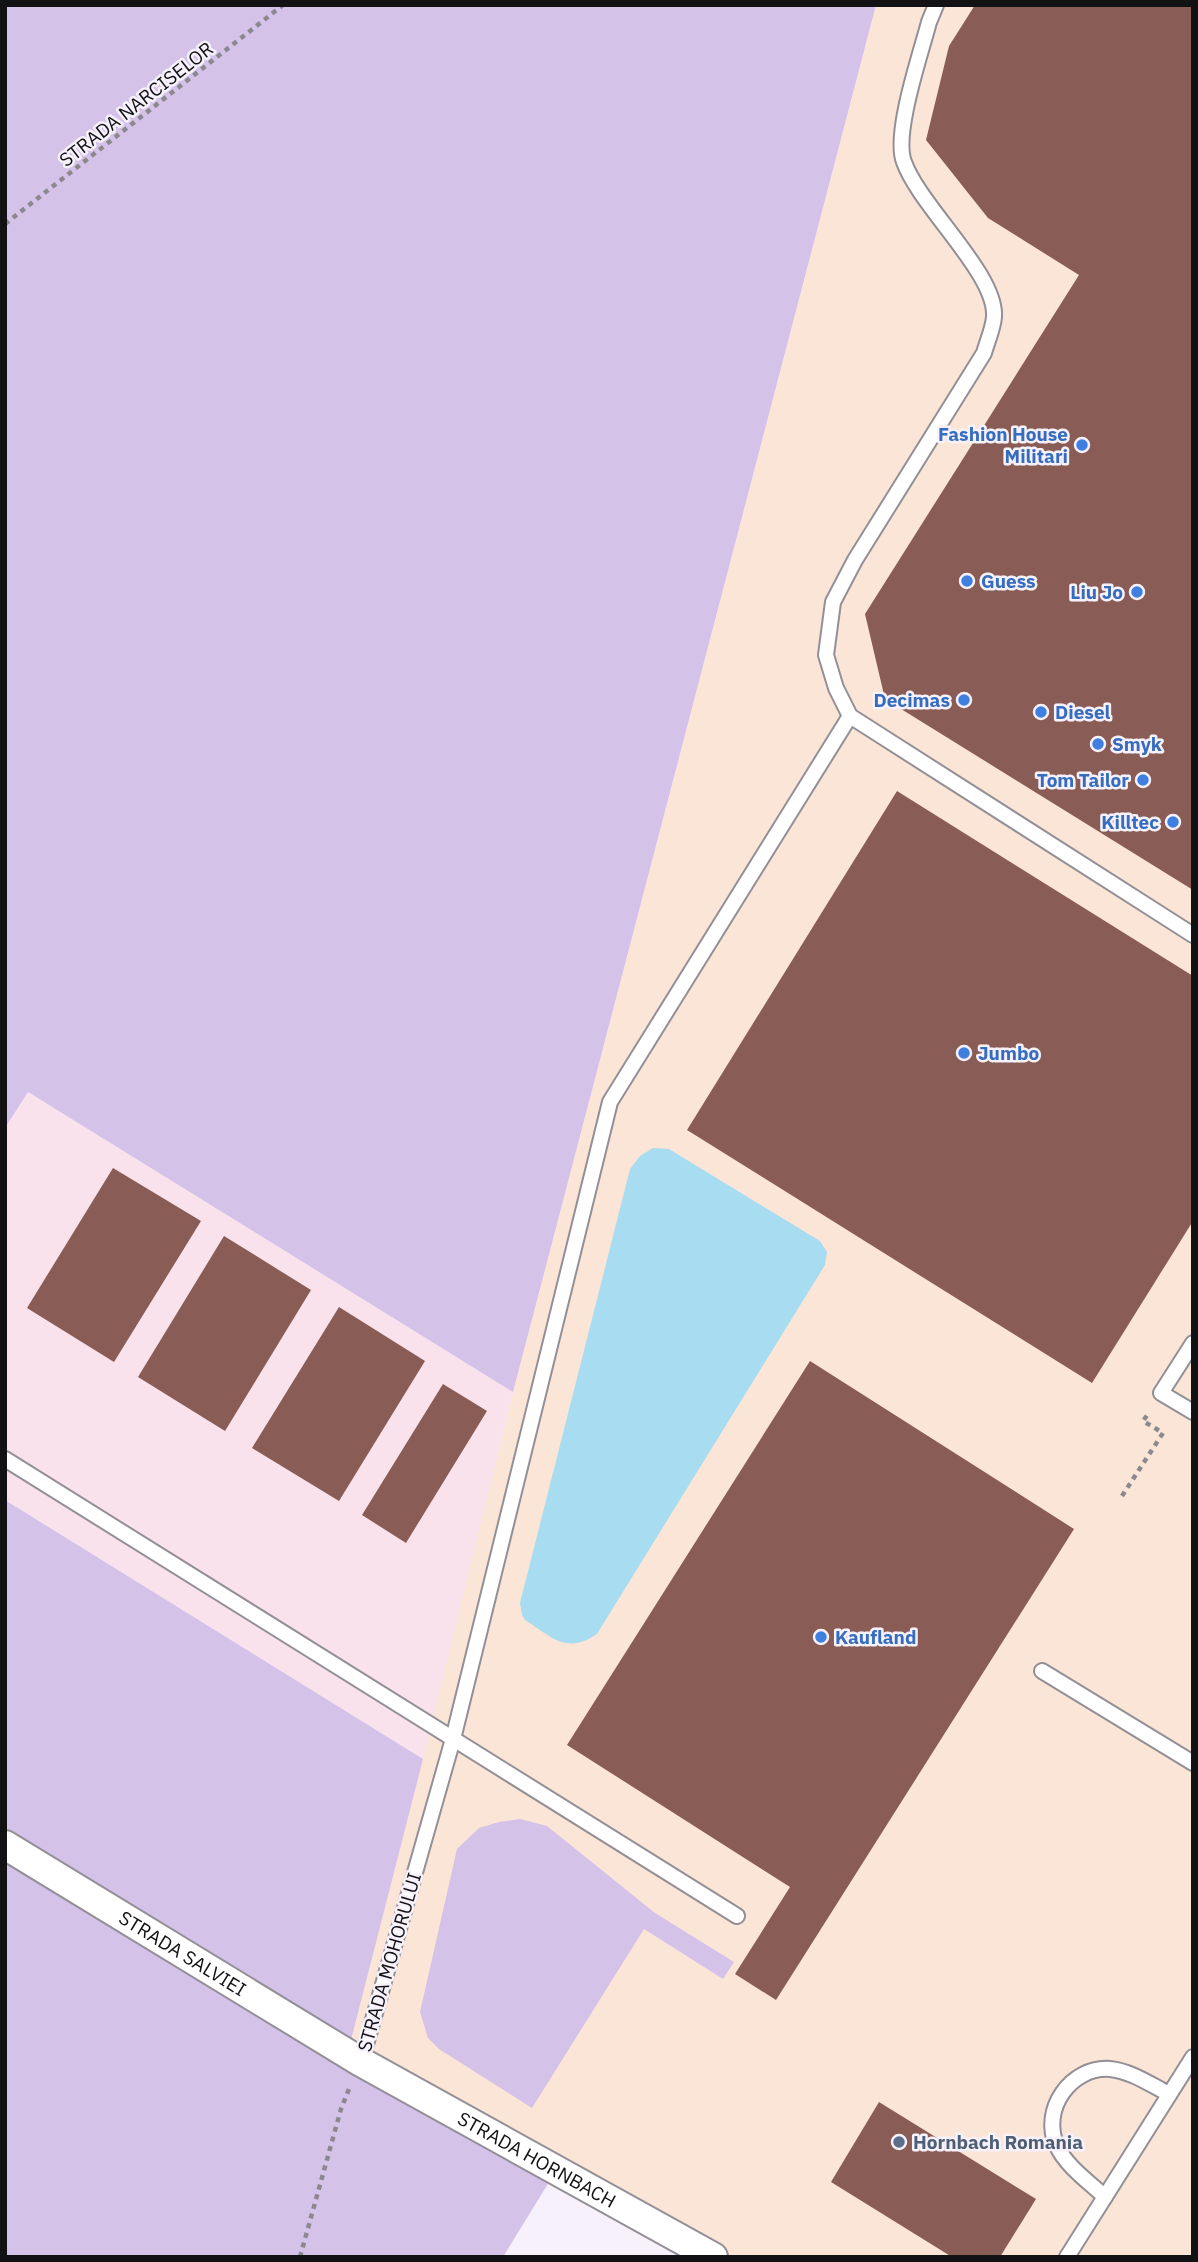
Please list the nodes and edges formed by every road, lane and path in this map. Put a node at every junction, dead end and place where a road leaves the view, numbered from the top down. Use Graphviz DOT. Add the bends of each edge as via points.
graph roads {
  1 [pos="283,5"];
  2 [pos="936,5"];
  3 [pos="5,225"];
  4 [pos="850,716"];
  5 [pos="1193,935"];
  6 [pos="1193,1343"];
  7 [pos="1161,1393"];
  8 [pos="1193,1412"];
  9 [pos="5,1459"];
  10 [pos="1122,1496"];
  11 [pos="1042,1671"];
  12 [pos="453,1739"];
  13 [pos="1193,1763"];
  14 [pos="5,1844"];
  15 [pos="737,1916"];
  16 [pos="1193,2057"];
  17 [pos="361,2062"];
  18 [pos="1169,2094"];
  19 [pos="1105,2197"];
  20 [pos="300,2257"];
  21 [pos="713,2257"];
  22 [pos="1067,2257"];
  1 -- 3 [label="path, STRADA NARCISELOR"];
  2 -- 4 [label="lane" via="901,140 903,162 987,285 994,316 984,354 833,602 826,655"];
  4 -- 5 [label="lane"];
  4 -- 12 [label="lane, STRADA MOHORULUI" via="610,1102"];
  6 -- 7 [label="lane"];
  7 -- 8 [label="lane"];
  7 -- 10 [label="path" via="1143,1421 1163,1433"];
  9 -- 12 [label="lane"];
  11 -- 13 [label="lane"];
  12 -- 15 [label="lane"];
  12 -- 17 [label="lane, STRADA MOHORULUI"];
  14 -- 17 [label="street, STRADA SALVIEI"];
  16 -- 18 [label="lane"];
  17 -- 20 [label="path, STRADA MOHORULUI" via="341,2109"];
  17 -- 21 [label="street, STRADA HORNBACH"];
  18 -- 19 [label="lane"];
  18 -- 19 [label="lane" via="1123,2071 1108,2069 1082,2075 1063,2090 1053,2114 1056,2144 1062,2156"];
  19 -- 22 [label="lane"];
}
